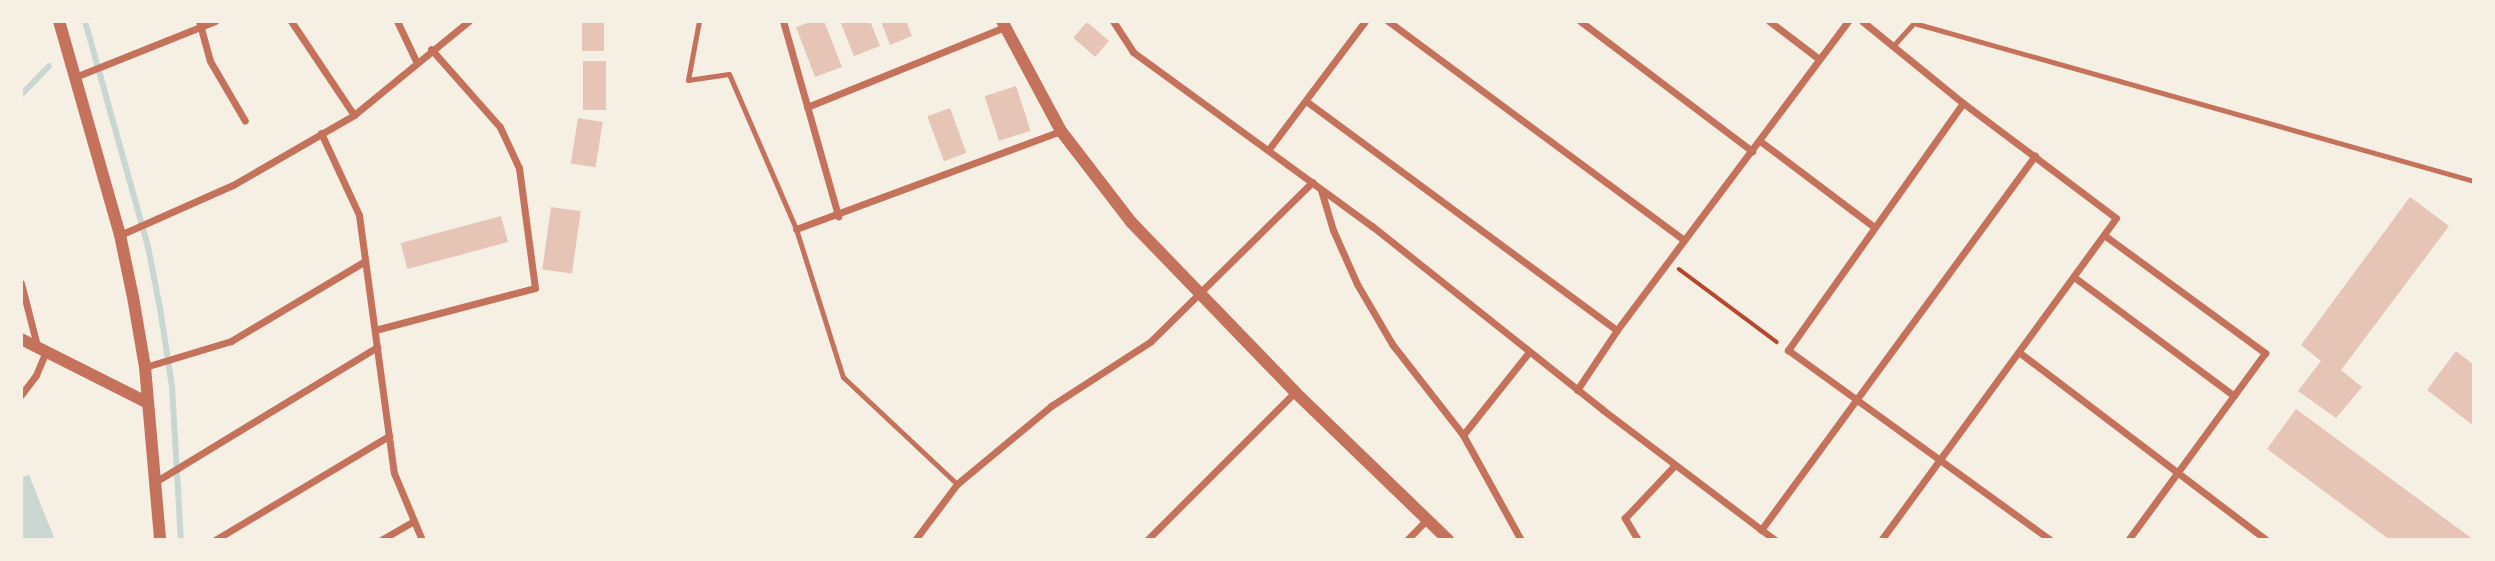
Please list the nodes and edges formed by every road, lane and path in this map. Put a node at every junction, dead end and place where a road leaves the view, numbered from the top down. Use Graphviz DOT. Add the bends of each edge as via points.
graph roads {
  1 [pos="59,21"];
  2 [pos="215,21"];
  3 [pos="291,21"];
  4 [pos="397,21"];
  5 [pos="469,21"];
  6 [pos="699,21"];
  7 [pos="783,21"];
  8 [pos="1113,21"];
  9 [pos="1365,21"];
  10 [pos="1388,21"];
  11 [pos="1580,21"];
  12 [pos="1769,21"];
  13 [pos="1848,21"];
  14 [pos="1862,21"];
  15 [pos="200,24"];
  16 [pos="1004,24"];
  17 [pos="1893,46"];
  18 [pos="431,49"];
  19 [pos="1819,59"];
  20 [pos="416,61"];
  21 [pos="75,77"];
  22 [pos="1306,102"];
  23 [pos="1963,103"];
  24 [pos="807,107"];
  25 [pos="354,115"];
  26 [pos="246,121"];
  27 [pos="1061,131"];
  28 [pos="321,133"];
  29 [pos="1760,141"];
  30 [pos="1269,149"];
  31 [pos="1752,151"];
  32 [pos="2035,156"];
  33 [pos="2474,181"];
  34 [pos="1312,182"];
  35 [pos="1321,190"];
  36 [pos="838,216"];
  37 [pos="1873,226"];
  38 [pos="796,229"];
  39 [pos="120,235"];
  40 [pos="2104,235"];
  41 [pos="1684,240"];
  42 [pos="365,261"];
  43 [pos="1669,262"];
  44 [pos="2074,277"];
  45 [pos="21,283"];
  46 [pos="1200,295"];
  47 [pos="375,330"];
  48 [pos="1617,330"];
  49 [pos="21,339"];
  50 [pos="377,347"];
  51 [pos="42,349"];
  52 [pos="1788,349"];
  53 [pos="1530,352"];
  54 [pos="2020,353"];
  55 [pos="145,366"];
  56 [pos="1577,390"];
  57 [pos="1296,392"];
  58 [pos="21,395"];
  59 [pos="2234,396"];
  60 [pos="1857,401"];
  61 [pos="148,403"];
  62 [pos="1463,435"];
  63 [pos="389,436"];
  64 [pos="1939,461"];
  65 [pos="1675,465"];
  66 [pos="2178,473"];
  67 [pos="155,482"];
  68 [pos="957,484"];
  69 [pos="414,520"];
  70 [pos="1426,520"];
  71 [pos="1761,530"];
  72 [pos="160,540"];
  73 [pos="215,540"];
  74 [pos="382,540"];
  75 [pos="422,540"];
  76 [pos="915,540"];
  77 [pos="1147,540"];
  78 [pos="1407,540"];
  79 [pos="1448,540"];
  80 [pos="1521,540"];
  81 [pos="1638,540"];
  82 [pos="1774,540"];
  83 [pos="1881,540"];
  84 [pos="2050,540"];
  85 [pos="2127,540"];
  86 [pos="2266,540"];
  1 -- 21 [label="street"];
  2 -- 15 [label="street"];
  3 -- 25 [label="street"];
  4 -- 20 [label="street"];
  5 -- 18 [label="street"];
  6 -- 38 [label="lane" via="688,80 729,74"];
  7 -- 24 [label="street"];
  8 -- 30 [label="street" via="1133,52"];
  9 -- 22 [label="street"];
  10 -- 41 [label="street"];
  11 -- 31 [label="street"];
  12 -- 19 [label="street"];
  13 -- 19 [label="street"];
  14 -- 17 [label="street"];
  15 -- 21 [label="street"];
  15 -- 26 [label="street" via="210,61"];
  16 -- 24 [label="street"];
  16 -- 27 [label="street"];
  17 -- 23 [label="street"];
  17 -- 33 [label="lane" via="1914,23"];
  18 -- 20 [label="street"];
  18 -- 47 [label="street" via="500,127 519,168 535,288"];
  19 -- 29 [label="street"];
  20 -- 25 [label="street"];
  21 -- 39 [label="street"];
  22 -- 30 [label="street"];
  22 -- 48 [label="street"];
  23 -- 32 [label="street"];
  23 -- 37 [label="street"];
  24 -- 36 [label="street"];
  25 -- 28 [label="street"];
  27 -- 36 [label="street"];
  27 -- 46 [label="street" via="1131,222"];
  28 -- 39 [label="street" via="233,185"];
  28 -- 42 [label="street" via="359,215"];
  29 -- 31 [label="street"];
  29 -- 37 [label="street"];
  30 -- 34 [label="street"];
  31 -- 41 [label="street"];
  32 -- 40 [label="street" via="2116,218"];
  32 -- 60 [label="street"];
  34 -- 35 [label="street"];
  34 -- 46 [label="street"];
  35 -- 53 [label="street"];
  35 -- 62 [label="street" via="1333,230 1364,296 1392,344"];
  36 -- 38 [label="street"];
  37 -- 52 [label="street"];
  38 -- 68 [label="lane" via="843,377"];
  39 -- 55 [label="street"];
  40 -- 44 [label="street"];
  40 -- 59 [label="street" via="2265,353"];
  41 -- 43 [label="street"];
  42 -- 47 [label="street"];
  42 -- 55 [label="street" via="231,341"];
  43 -- 48 [label="street"];
  43 -- 52 [label="path"];
  44 -- 54 [label="street"];
  44 -- 59 [label="street"];
  45 -- 51 [label="street"];
  46 -- 57 [label="street"];
  46 -- 68 [label="street" via="1150,342 1051,405"];
  47 -- 50 [label="street"];
  48 -- 56 [label="street"];
  49 -- 51 [label="street"];
  50 -- 63 [label="street"];
  50 -- 67 [label="street"];
  51 -- 58 [label="street" via="36,375"];
  51 -- 61 [label="street"];
  52 -- 60 [label="street"];
  53 -- 56 [label="street"];
  53 -- 62 [label="street"];
  54 -- 64 [label="street"];
  54 -- 66 [label="street"];
  55 -- 61 [label="street"];
  56 -- 65 [label="street"];
  57 -- 70 [label="street"];
  57 -- 77 [label="street"];
  59 -- 66 [label="street"];
  60 -- 64 [label="street"];
  60 -- 71 [label="street"];
  61 -- 67 [label="street"];
  62 -- 80 [label="street"];
  63 -- 69 [label="street" via="394,473"];
  63 -- 73 [label="street"];
  64 -- 83 [label="street"];
  64 -- 84 [label="street"];
  65 -- 71 [label="street"];
  65 -- 81 [label="street" via="1625,518"];
  66 -- 85 [label="street"];
  66 -- 86 [label="street"];
  67 -- 72 [label="street"];
  68 -- 76 [label="street"];
  69 -- 74 [label="street"];
  69 -- 75 [label="street"];
  70 -- 78 [label="street"];
  70 -- 79 [label="street"];
  71 -- 82 [label="street"];
}
